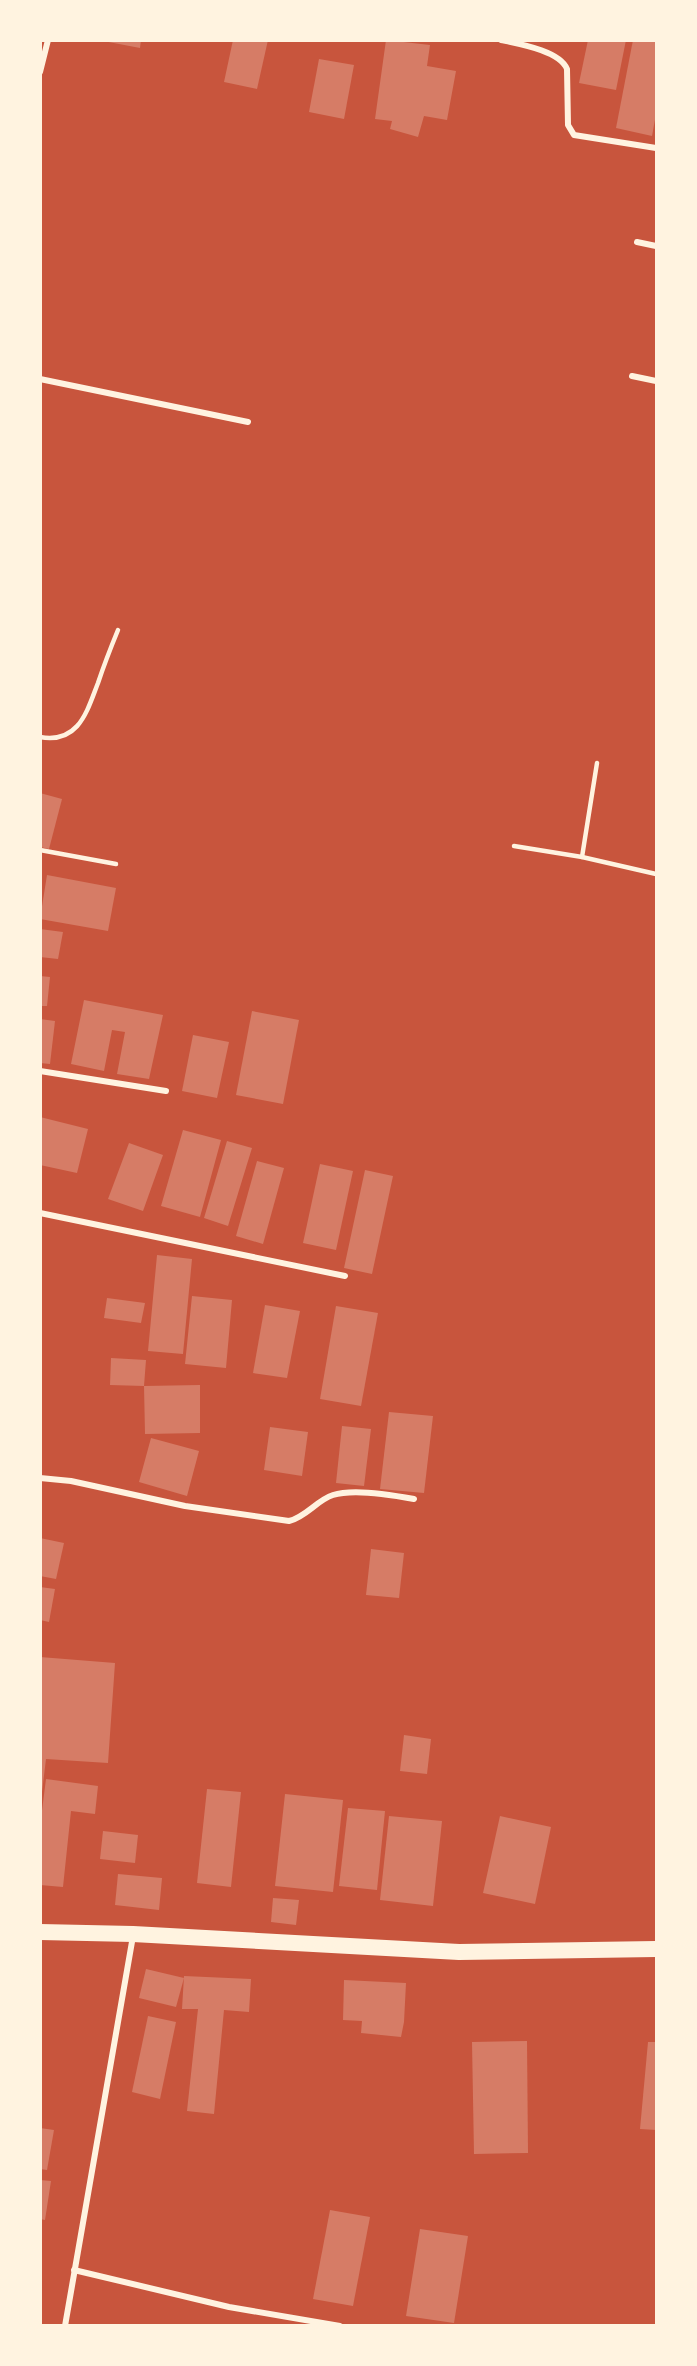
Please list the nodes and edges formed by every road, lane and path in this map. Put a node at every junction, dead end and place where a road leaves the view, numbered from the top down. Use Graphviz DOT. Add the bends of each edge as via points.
graph roads {
  1 [pos="48,40"];
  2 [pos="501,40"];
  3 [pos="40,72"];
  4 [pos="657,148"];
  5 [pos="637,242"];
  6 [pos="657,246"];
  7 [pos="632,376"];
  8 [pos="40,379"];
  9 [pos="657,381"];
  10 [pos="248,422"];
  11 [pos="118,630"];
  12 [pos="40,737"];
  13 [pos="597,762"];
  14 [pos="514,846"];
  15 [pos="40,850"];
  16 [pos="582,857"];
  17 [pos="116,864"];
  18 [pos="657,874"];
  19 [pos="40,1071"];
  20 [pos="166,1091"];
  21 [pos="40,1213"];
  22 [pos="345,1276"];
  23 [pos="40,1478"];
  24 [pos="414,1499"];
  25 [pos="40,1932"];
  26 [pos="133,1934"];
  27 [pos="657,1949"];
  28 [pos="74,2270"];
  29 [pos="65,2325"];
  30 [pos="340,2325"];
  1 -- 3 [label="street"];
  2 -- 4 [label="street" via="564,62 568,125 574,135"];
  5 -- 6 [label="street"];
  7 -- 9 [label="street"];
  8 -- 10 [label="street"];
  11 -- 12 [label="lane" via="82,721 66,736"];
  13 -- 16 [label="lane"];
  14 -- 16 [label="lane"];
  15 -- 17 [label="lane"];
  16 -- 18 [label="lane"];
  19 -- 20 [label="street"];
  21 -- 22 [label="street"];
  23 -- 24 [label="street" via="289,1521 334,1494"];
  25 -- 26 [label="highway"];
  26 -- 27 [label="highway" via="459,1952"];
  26 -- 28 [label="street"];
  28 -- 29 [label="street"];
  28 -- 30 [label="street" via="229,2307"];
}
